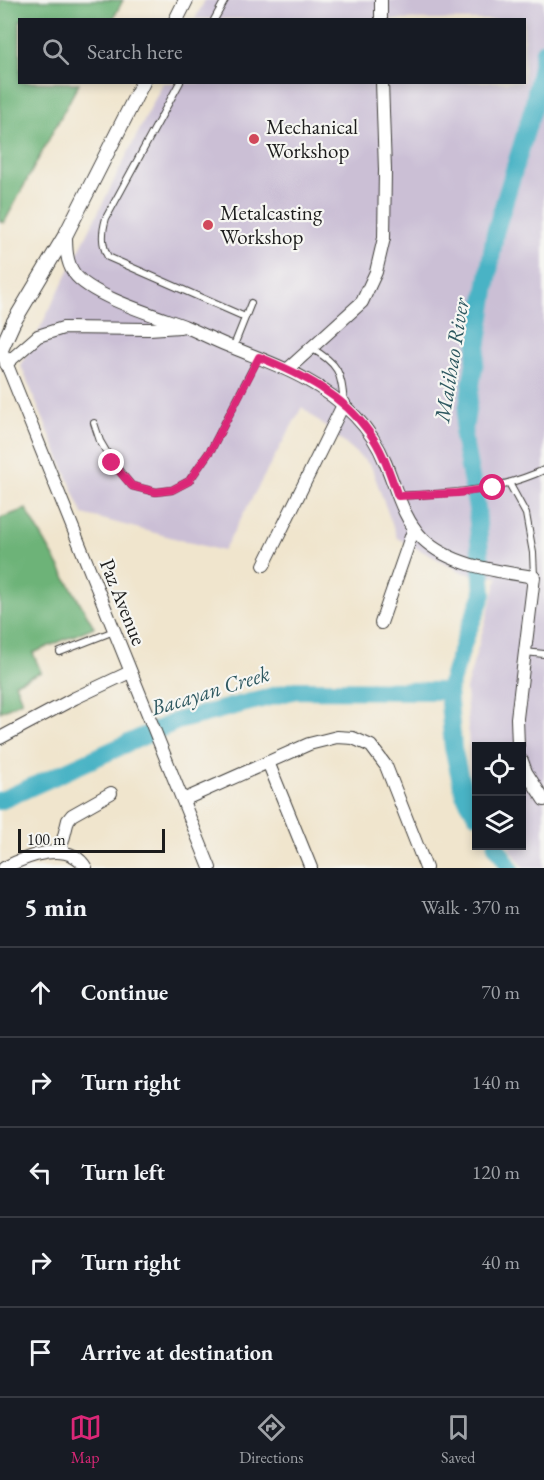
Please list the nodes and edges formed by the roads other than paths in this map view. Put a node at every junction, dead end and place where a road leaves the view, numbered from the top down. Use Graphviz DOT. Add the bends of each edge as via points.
graph roads {
  1 [pos="186,0"];
  2 [pos="225,0"];
  3 [pos="381,0"];
  4 [pos="177,18"];
  5 [pos="215,18"];
  6 [pos="381,18"];
  7 [pos="142,84"];
  8 [pos="179,84"];
  9 [pos="382,84"];
  10 [pos="66,234"];
  11 [pos="251,303"];
  12 [pos="245,317"];
  13 [pos="184,327"];
  14 [pos="233,348"];
  15 [pos="312,348"];
  16 [pos="2,355"];
  17 [pos="259,357"];
  18 [pos="288,369"];
  19 [pos="344,403"];
  20 [pos="94,423"];
  21 [pos="544,470"];
  22 [pos="509,483"];
  23 [pos="398,496"];
  24 [pos="414,528"];
  25 [pos="264,565"];
  26 [pos="534,577"];
  27 [pos="381,622"];
  28 [pos="114,630"];
  29 [pos="60,652"];
  30 [pos="525,652"];
  31 [pos="544,654"];
  32 [pos="130,672"];
  33 [pos="0,738"];
  34 [pos="518,742"];
  35 [pos="268,762"];
  36 [pos="526,772"];
  37 [pos="111,793"];
  38 [pos="183,800"];
  39 [pos="544,800"];
  40 [pos="60,852"];
  41 [pos="4,868"];
  42 [pos="86,868"];
  43 [pos="210,868"];
  44 [pos="311,868"];
  45 [pos="426,868"];
  1 -- 4 [label="street"];
  2 -- 5 [label="lane"];
  3 -- 6 [label="street"];
  7 -- 10 [label="street"];
  8 -- 12 [label="lane" via="106,218 103,249 108,257"];
  9 -- 15 [label="street" via="384,238 376,272 362,302"];
  10 -- 13 [label="street" via="69,265 75,275 126,305"];
  10 -- 16 [label="street" via="13,324"];
  11 -- 12 [label="lane"];
  12 -- 14 [label="lane"];
  13 -- 14 [label="street"];
  13 -- 16 [label="street" via="63,328"];
  14 -- 17 [label="street"];
  15 -- 18 [label="street"];
  15 -- 19 [label="lane" via="327,357 341,375"];
  16 -- 28 [label="street, Paz Avenue"];
  17 -- 18 [label="street"];
  17 -- 20 [label="lane" via="212,448 189,481 172,490 156,492 132,486 112,463"];
  18 -- 19 [label="street"];
  19 -- 23 [label="street" via="369,432"];
  19 -- 25 [label="street"];
  21 -- 22 [label="lane"];
  22 -- 23 [label="lane" via="458,493"];
  22 -- 26 [label="lane" via="526,514"];
  23 -- 24 [label="street"];
  24 -- 26 [label="street" via="435,548 462,561"];
  24 -- 27 [label="street"];
  26 -- 30 [label="street"];
  28 -- 29 [label="lane"];
  28 -- 32 [label="street, Paz Avenue"];
  30 -- 31 [label="lane"];
  30 -- 34 [label="street"];
  32 -- 33 [label="street"];
  32 -- 38 [label="street, Paz Avenue"];
  35 -- 38 [label="street"];
  35 -- 44 [label="street"];
  35 -- 45 [label="street" via="337,737 362,740 386,766"];
  36 -- 39 [label="street"];
  37 -- 40 [label="street" via="72,815"];
  38 -- 43 [label="street, Paz Avenue"];
  40 -- 41 [label="street" via="37,855"];
  40 -- 42 [label="street" via="75,856"];
}
